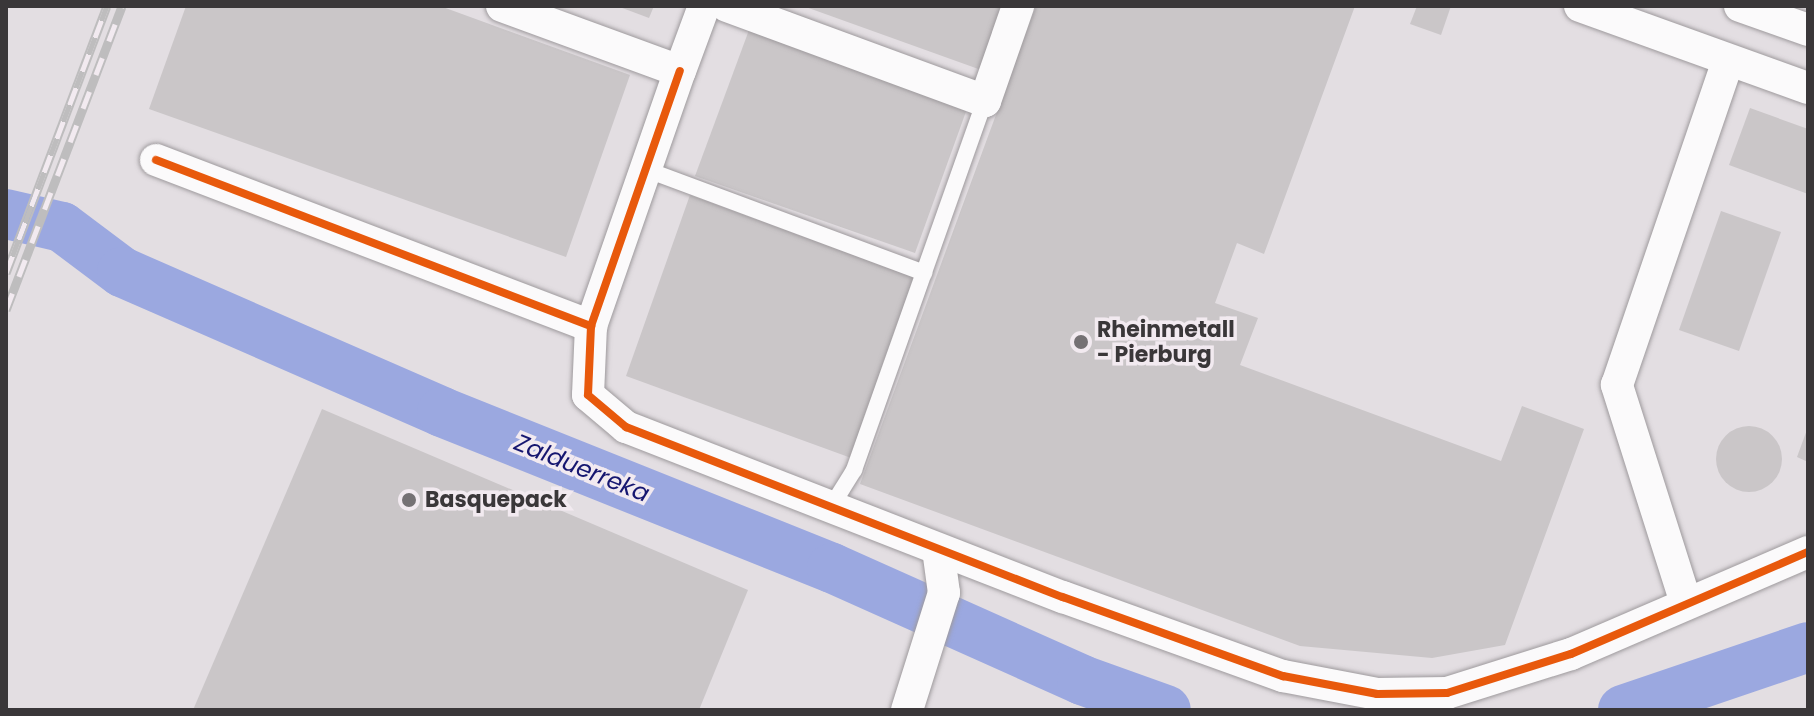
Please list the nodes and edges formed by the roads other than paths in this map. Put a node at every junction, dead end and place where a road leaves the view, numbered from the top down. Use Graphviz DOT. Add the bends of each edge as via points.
graph roads {
  1 [pos="502,6"];
  2 [pos="704,6"];
  3 [pos="727,6"];
  4 [pos="1018,6"];
  5 [pos="1580,6"];
  6 [pos="1740,6"];
  7 [pos="1807,27"];
  8 [pos="1728,60"];
  9 [pos="680,71"];
  10 [pos="1808,88"];
  11 [pos="985,101"];
  12 [pos="156,160"];
  13 [pos="645,169"];
  14 [pos="924,273"];
  15 [pos="591,326"];
  16 [pos="831,507"];
  17 [pos="938,549"];
  18 [pos="1808,552"];
  19 [pos="1686,603"];
  20 [pos="907,710"];
  1 -- 9 [label="street"];
  2 -- 9 [label="street"];
  3 -- 11 [label="street"];
  4 -- 11 [label="street"];
  5 -- 8 [label="street"];
  6 -- 7 [label="street"];
  8 -- 10 [label="street"];
  8 -- 19 [label="street" via="1617,385"];
  9 -- 13 [label="street"];
  11 -- 14 [label="lane"];
  12 -- 15 [label="street"];
  13 -- 14 [label="lane"];
  13 -- 15 [label="street"];
  14 -- 16 [label="lane" via="854,470"];
  15 -- 16 [label="street" via="588,395 626,427"];
  16 -- 17 [label="street"];
  17 -- 19 [label="street" via="1283,676 1377,694 1447,693 1571,654"];
  17 -- 20 [label="street" via="944,593"];
  18 -- 19 [label="street"];
}
